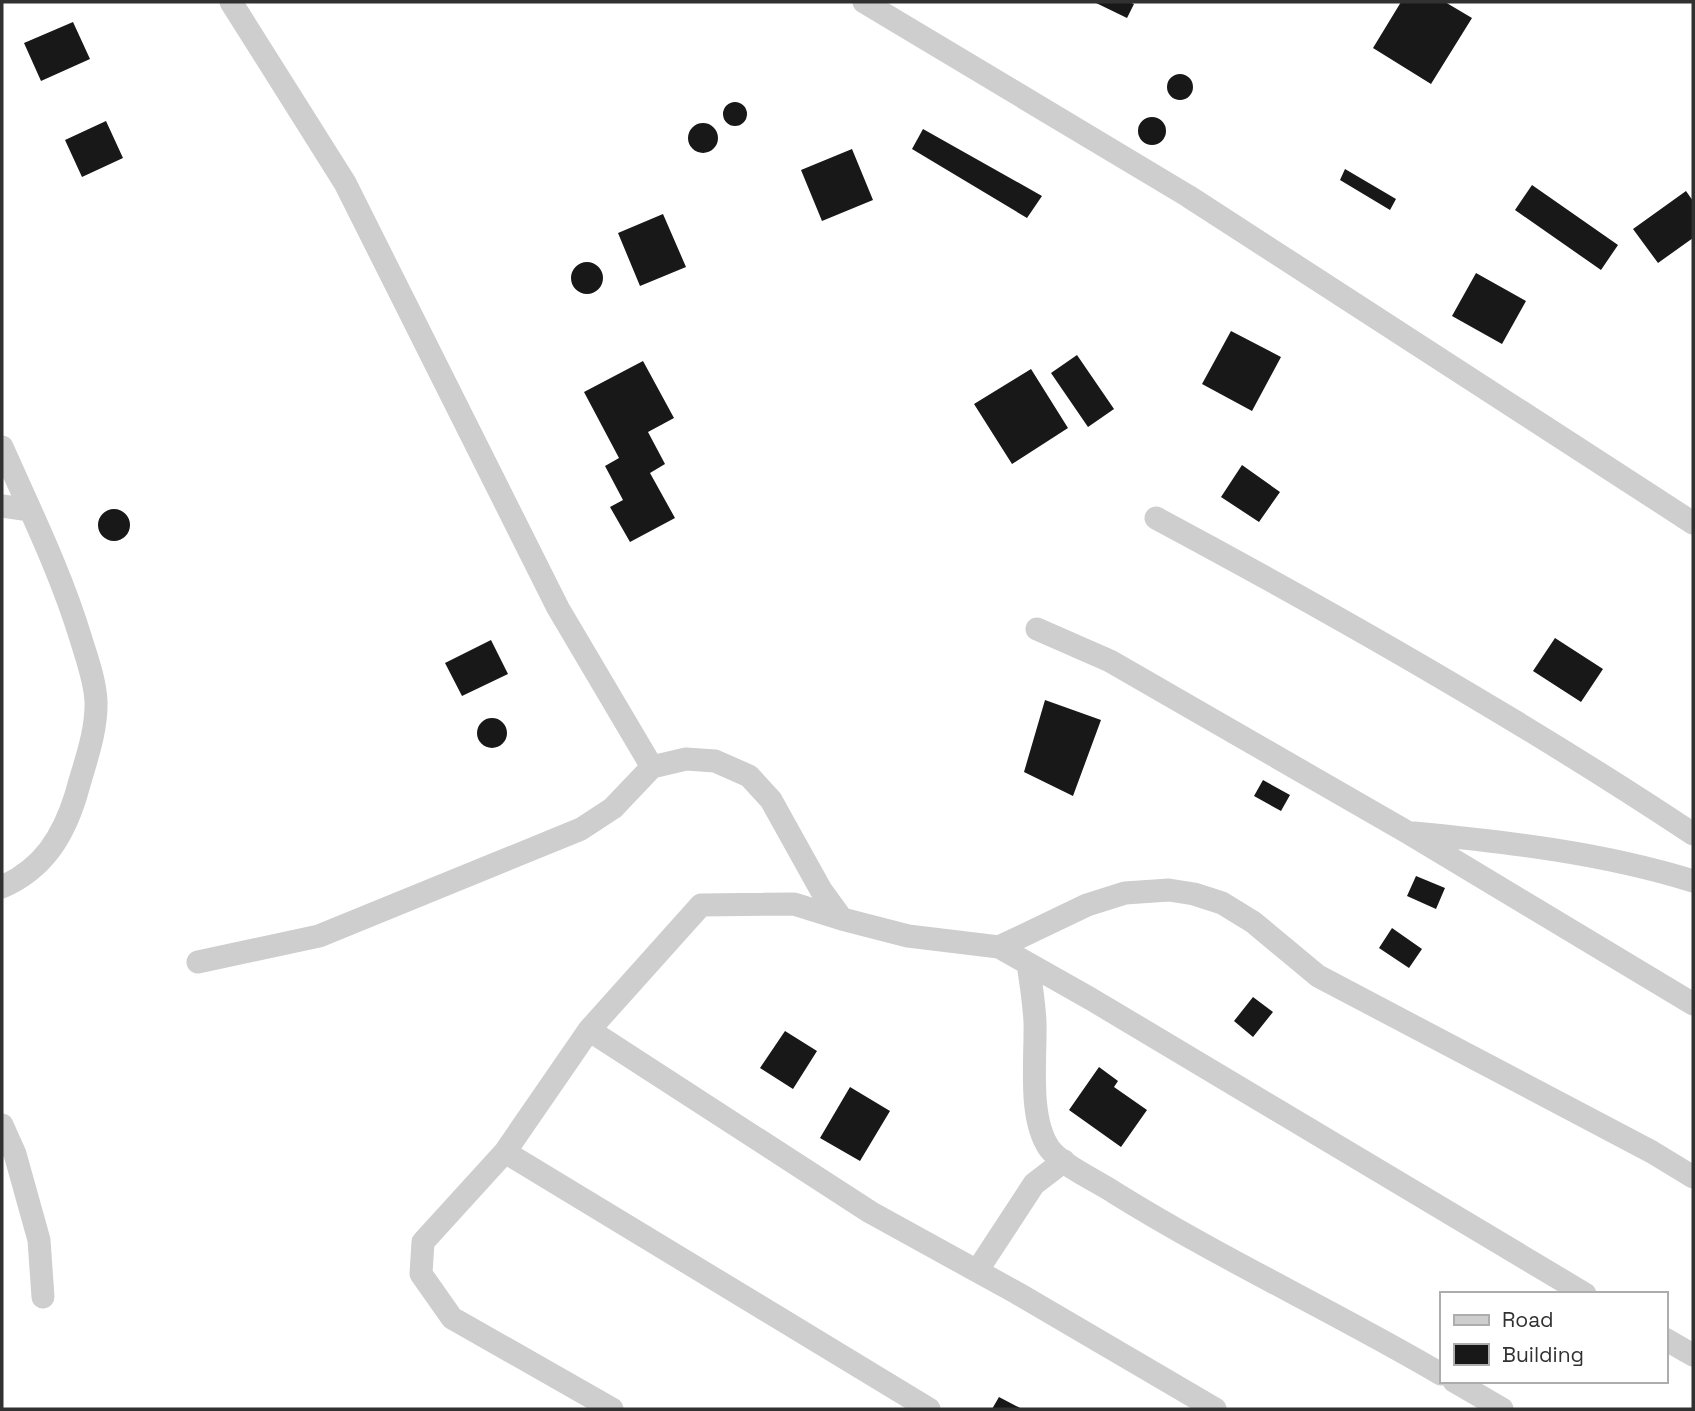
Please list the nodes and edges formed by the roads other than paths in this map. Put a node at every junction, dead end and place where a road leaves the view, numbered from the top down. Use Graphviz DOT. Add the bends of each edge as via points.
graph roads {
  1 [pos="231,2"];
  2 [pos="864,2"];
  3 [pos="2,447"];
  4 [pos="2,506"];
  5 [pos="30,510"];
  6 [pos="1156,518"];
  7 [pos="1693,523"];
  8 [pos="1037,629"];
  9 [pos="652,767"];
  10 [pos="1407,832"];
  11 [pos="1693,834"];
  12 [pos="1693,881"];
  13 [pos="2,887"];
  14 [pos="842,919"];
  15 [pos="999,947"];
  16 [pos="198,962"];
  17 [pos="1028,964"];
  18 [pos="1693,1004"];
  19 [pos="589,1030"];
  20 [pos="2,1125"];
  21 [pos="505,1152"];
  22 [pos="1064,1161"];
  23 [pos="1693,1177"];
  24 [pos="977,1271"];
  25 [pos="1582,1292"];
  26 [pos="43,1297"];
  27 [pos="1667,1340"];
  28 [pos="1693,1355"];
  29 [pos="1440,1373"];
  30 [pos="1457,1383"];
  31 [pos="612,1409"];
  32 [pos="929,1409"];
  33 [pos="1215,1409"];
  34 [pos="1502,1409"];
  1 -- 9 [label="street" via="345,183 558,608"];
  2 -- 7 [label="street" via="1188,196"];
  3 -- 5 [label="street"];
  4 -- 5 [label="street"];
  5 -- 13 [label="street" via="74,615 96,702 93,735 59,839 33,867"];
  6 -- 11 [label="street" via="1328,610"];
  8 -- 10 [label="street" via="1110,661"];
  9 -- 14 [label="street" via="686,759 715,761 749,776 771,800"];
  9 -- 16 [label="street" via="613,808 581,829 319,936"];
  10 -- 12 [label="street" via="1514,843"];
  10 -- 18 [label="street"];
  14 -- 15 [label="street" via="908,936"];
  14 -- 19 [label="street" via="794,904 701,905"];
  15 -- 17 [label="street"];
  15 -- 23 [label="street" via="1087,905 1125,893 1169,890 1222,903 1253,922 1318,976"];
  17 -- 22 [label="street" via="1035,1019 1036,1109 1049,1149"];
  17 -- 25 [label="street"];
  19 -- 21 [label="street"];
  19 -- 24 [label="street" via="870,1212"];
  20 -- 26 [label="street" via="39,1240"];
  21 -- 31 [label="street" via="423,1242 421,1274 452,1318"];
  21 -- 32 [label="street"];
  22 -- 24 [label="street" via="1034,1184"];
  22 -- 29 [label="street" via="1243,1267"];
  24 -- 33 [label="street"];
  27 -- 28 [label="street"];
  30 -- 34 [label="street"];
}
